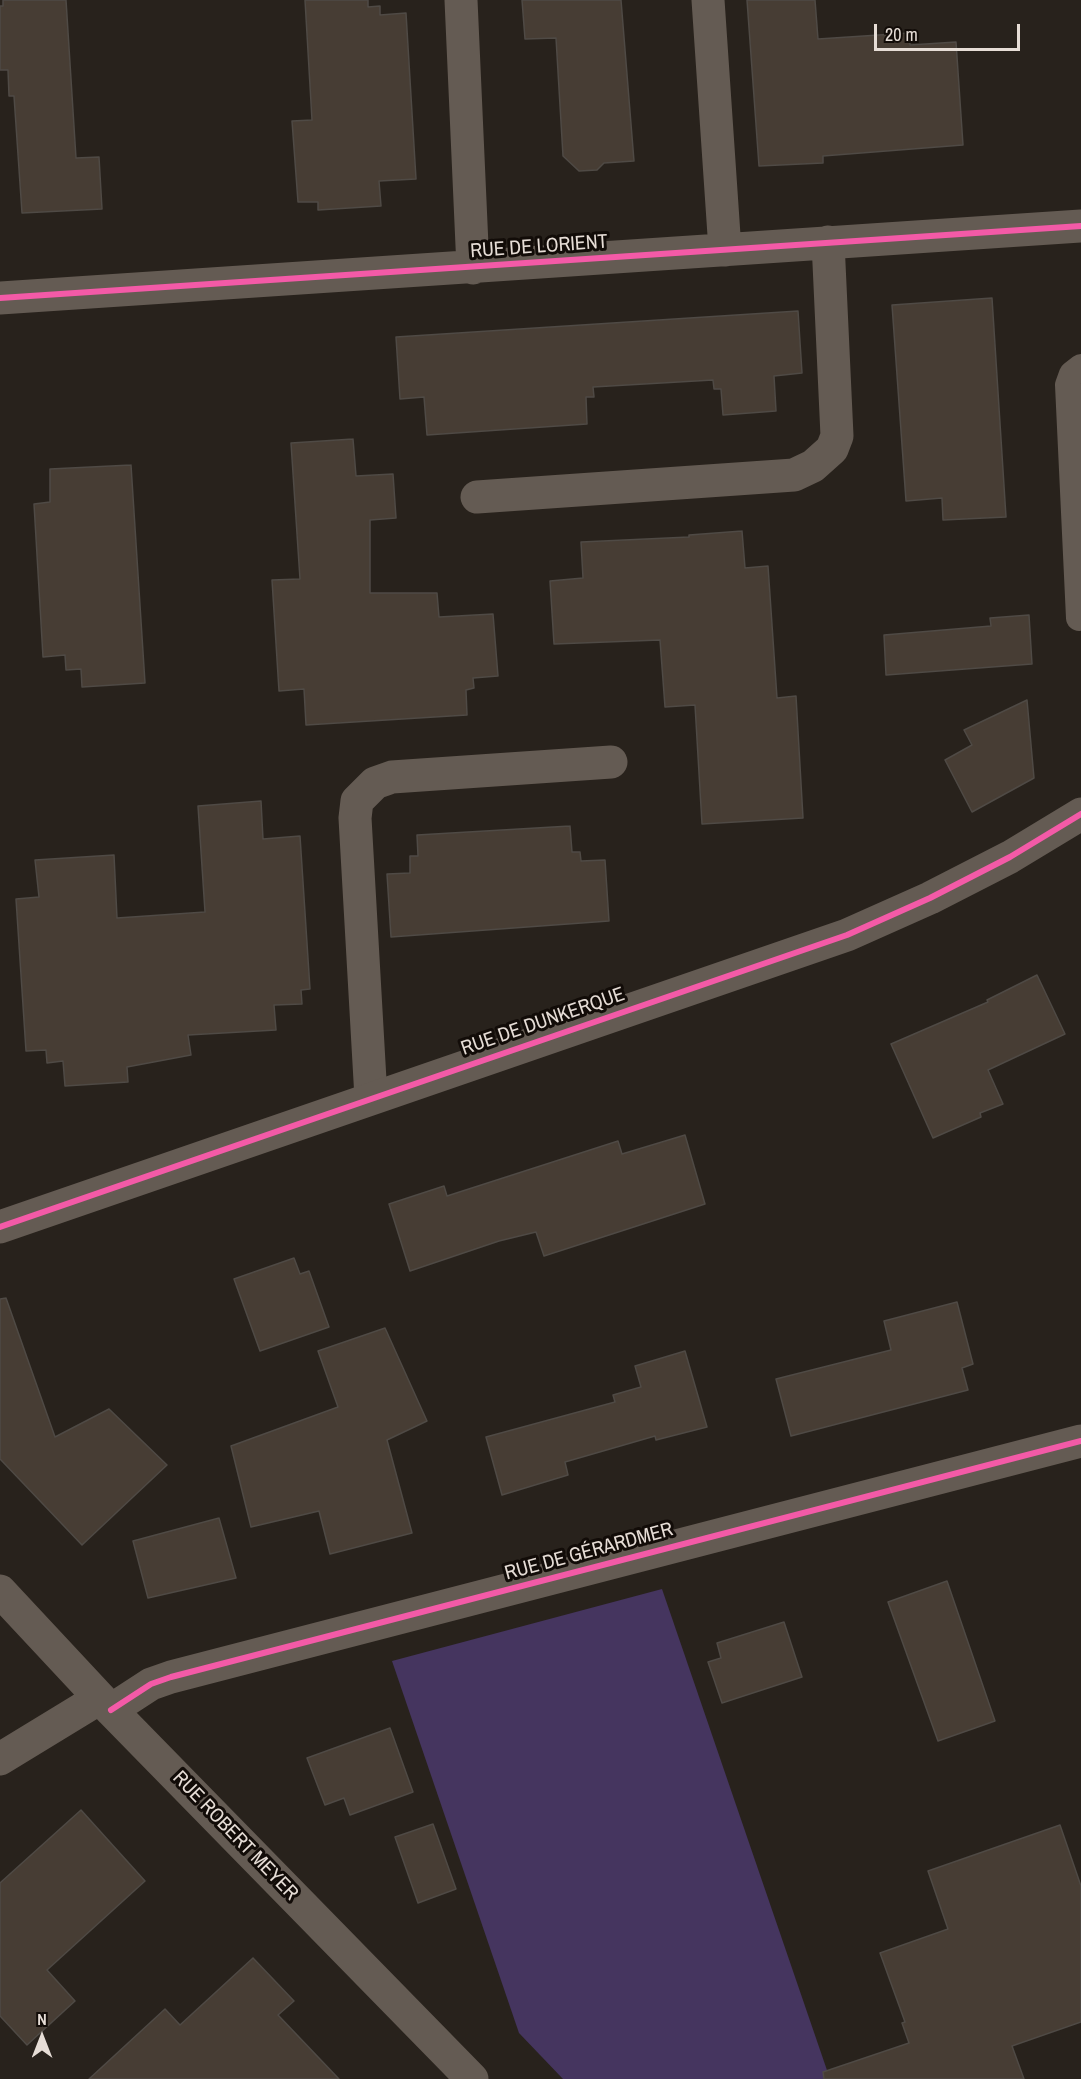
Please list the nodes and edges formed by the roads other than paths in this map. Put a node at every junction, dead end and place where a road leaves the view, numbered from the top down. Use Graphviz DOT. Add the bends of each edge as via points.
graph roads {
  1 [pos="461,0"];
  2 [pos="708,0"];
  3 [pos="1081,226"];
  4 [pos="828,242"];
  5 [pos="725,250"];
  6 [pos="473,268"];
  7 [pos="0,298"];
  8 [pos="1081,367"];
  9 [pos="477,497"];
  10 [pos="1079,618"];
  11 [pos="612,762"];
  12 [pos="1081,813"];
  13 [pos="371,1098"];
  14 [pos="0,1227"];
  15 [pos="1081,1441"];
  16 [pos="0,1591"];
  17 [pos="106,1704"];
  18 [pos="0,1759"];
  19 [pos="472,2079"];
  1 -- 6 [label="street, RUE DE LORIENT"];
  2 -- 5 [label="street"];
  3 -- 4 [label="street, RUE DE LORIENT"];
  4 -- 5 [label="street, RUE DE LORIENT"];
  4 -- 9 [label="street" via="837,436 832,449 813,466 794,475"];
  5 -- 6 [label="street, RUE DE LORIENT"];
  6 -- 7 [label="street, RUE DE LORIENT"];
  8 -- 10 [label="lane" via="1072,374 1068,385"];
  11 -- 13 [label="street" via="392,777 375,783 357,801"];
  12 -- 13 [label="street, RUE DE DUNKERQUE" via="1010,857 847,934"];
  13 -- 14 [label="street, RUE DE DUNKERQUE"];
  15 -- 17 [label="street, RUE DE GÉRARDMER" via="171,1677"];
  16 -- 17 [label="street, RUE ROBERT MEYER"];
  17 -- 18 [label="street, RUE DE GÉRARDMER"];
  17 -- 19 [label="street, RUE ROBERT MEYER"];
}
